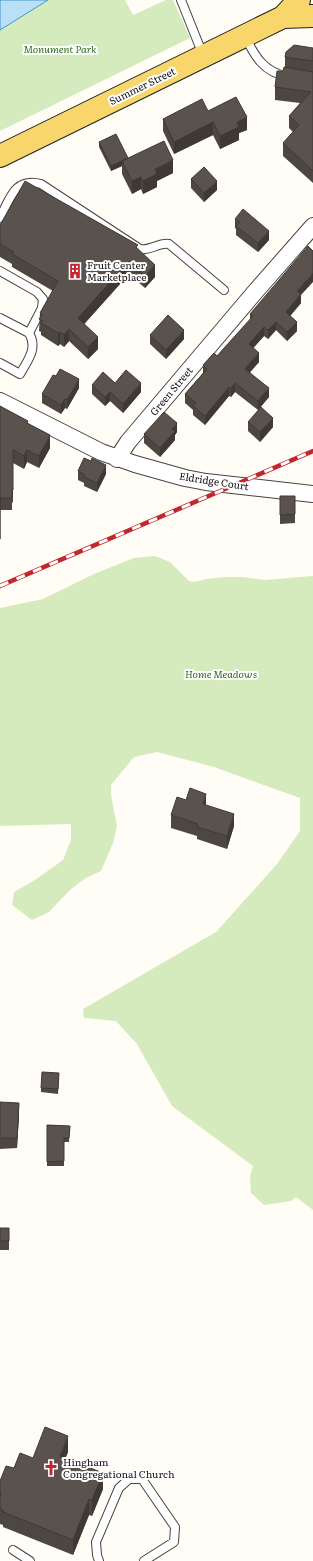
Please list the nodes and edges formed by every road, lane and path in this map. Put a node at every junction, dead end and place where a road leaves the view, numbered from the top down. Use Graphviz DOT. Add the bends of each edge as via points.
graph roads {
  1 [pos="181,0"];
  2 [pos="299,0"];
  3 [pos="313,16"];
  4 [pos="283,17"];
  5 [pos="245,36"];
  6 [pos="204,56"];
  7 [pos="298,77"];
  8 [pos="0,156"];
  9 [pos="0,218"];
  10 [pos="310,236"];
  11 [pos="0,271"];
  12 [pos="224,290"];
  13 [pos="0,318"];
  14 [pos="28,332"];
  15 [pos="0,363"];
  16 [pos="0,401"];
  17 [pos="117,459"];
  18 [pos="313,494"];
  19 [pos="13,1550"];
  20 [pos="30,1561"];
  21 [pos="99,1561"];
  22 [pos="144,1561"];
  1 -- 6 [label="lane"];
  2 -- 4 [label="main road, Summer Street"];
  3 -- 4 [label="main road, Summer Street"];
  4 -- 5 [label="main road, Summer Street"];
  5 -- 6 [label="main road, Summer Street"];
  5 -- 7 [label="lane" via="253,53 265,66 278,74"];
  6 -- 8 [label="main road, Summer Street"];
  9 -- 12 [label="lane" via="15,190 21,185 34,182 41,184 140,249 170,244"];
  10 -- 17 [label="street, Green Street" via="255,292 128,442"];
  11 -- 14 [label="lane" via="37,292 43,299 42,308"];
  13 -- 14 [label="lane"];
  14 -- 15 [label="lane" via="32,338 33,350 20,374"];
  16 -- 17 [label="street"];
  17 -- 18 [label="street, Eldridge Court" via="206,482"];
  19 -- 20 [label="lane"];
  21 -- 22 [label="lane" via="96,1542 119,1488 129,1478 142,1479 175,1527 174,1542"];
}
